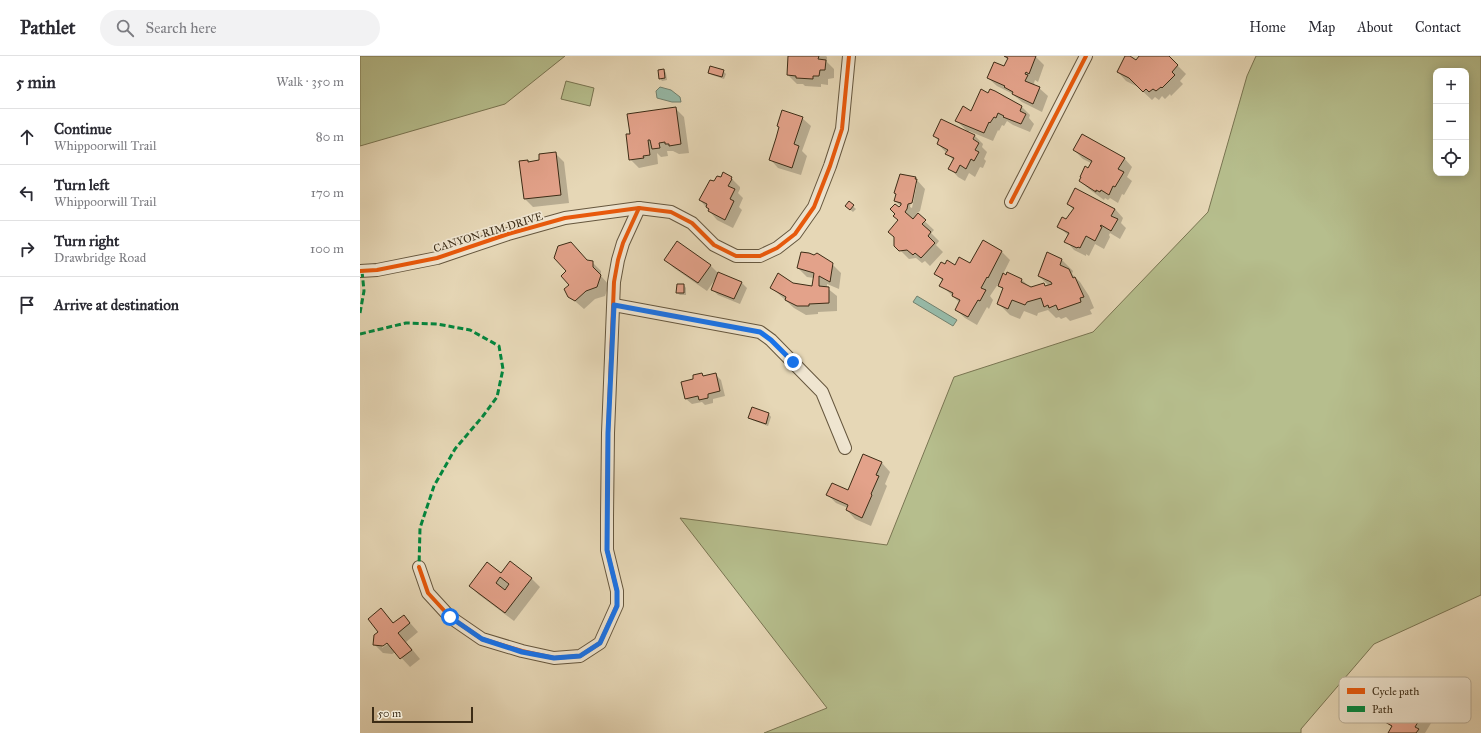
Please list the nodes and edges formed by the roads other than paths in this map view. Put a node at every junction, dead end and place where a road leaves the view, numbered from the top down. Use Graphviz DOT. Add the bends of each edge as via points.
graph roads {
  1 [pos="849,56"];
  2 [pos="1086,56"];
  3 [pos="1011,202"];
  4 [pos="639,208"];
  5 [pos="360,271"];
  6 [pos="614,305"];
  7 [pos="845,448"];
  8 [pos="419,567"];
  1 -- 4 [label="street, CANYON RIM DRIVE" via="842,129 830,166 814,207 795,234 777,248 760,256 736,256 714,245 692,223 671,212"];
  2 -- 3 [label="street"];
  4 -- 5 [label="street, CANYON RIM DRIVE" via="565,218 437,258"];
  4 -- 6 [label="street" via="618,260 614,282"];
  6 -- 7 [label="street" via="760,332 822,392"];
  6 -- 8 [label="street" via="608,433 607,550 617,591 617,606 600,643 580,656 554,658 522,652 482,639 450,617 428,593"];
}
